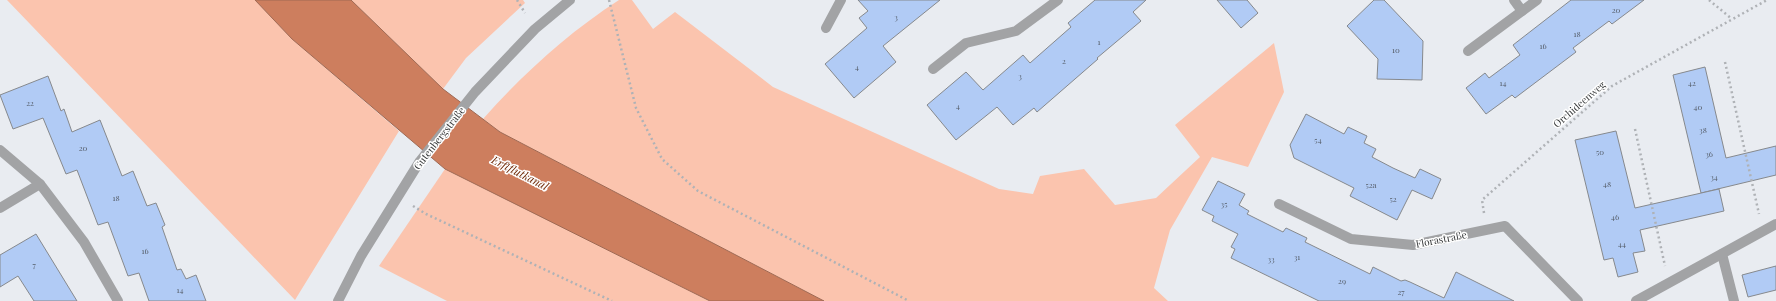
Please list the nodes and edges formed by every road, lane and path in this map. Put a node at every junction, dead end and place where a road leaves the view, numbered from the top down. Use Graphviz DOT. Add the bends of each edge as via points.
graph roads {
  1 [pos="570,0"];
  2 [pos="609,0"];
  3 [pos="841,0"];
  4 [pos="1058,0"];
  5 [pos="1514,0"];
  6 [pos="1538,0"];
  7 [pos="1709,0"];
  8 [pos="1767,0"];
  9 [pos="1522,11"];
  10 [pos="1732,20"];
  11 [pos="826,28"];
  12 [pos="1468,51"];
  13 [pos="1726,62"];
  14 [pos="933,69"];
  15 [pos="1635,130"];
  16 [pos="0,150"];
  17 [pos="40,184"];
  18 [pos="397,197"];
  19 [pos="1279,204"];
  20 [pos="0,208"];
  21 [pos="1776,224"];
  22 [pos="1487,230"];
  23 [pos="1763,231"];
  24 [pos="1722,254"];
  25 [pos="1669,283"];
  26 [pos="118,301"];
  27 [pos="338,301"];
  28 [pos="612,301"];
  29 [pos="909,301"];
  30 [pos="1578,301"];
  31 [pos="1636,301"];
  32 [pos="1734,301"];
  1 -- 18 [label="street, Gutenbergstraße" via="535,29 475,92 420,161"];
  2 -- 29 [label="path" via="636,108 662,159 698,190"];
  3 -- 11 [label="street"];
  4 -- 14 [label="street" via="1016,31 966,43"];
  5 -- 9 [label="street"];
  6 -- 9 [label="street"];
  7 -- 10 [label="path"];
  8 -- 10 [label="path, Orchideenweg"];
  9 -- 12 [label="street"];
  10 -- 22 [label="path, Orchideenweg" via="1612,86 1482,200"];
  13 -- 23 [label="path"];
  15 -- 25 [label="path"];
  16 -- 17 [label="street"];
  17 -- 20 [label="street"];
  17 -- 26 [label="street" via="84,242"];
  18 -- 27 [label="street, Gutenbergstraße" via="361,256"];
  18 -- 28 [label="path" via="426,214"];
  19 -- 22 [label="street, Florastraße" via="1351,239 1413,245"];
  21 -- 23 [label="street"];
  22 -- 30 [label="street, Florastraße" via="1505,226"];
  23 -- 24 [label="street"];
  24 -- 25 [label="street"];
  24 -- 32 [label="street"];
  25 -- 31 [label="street"];
}
